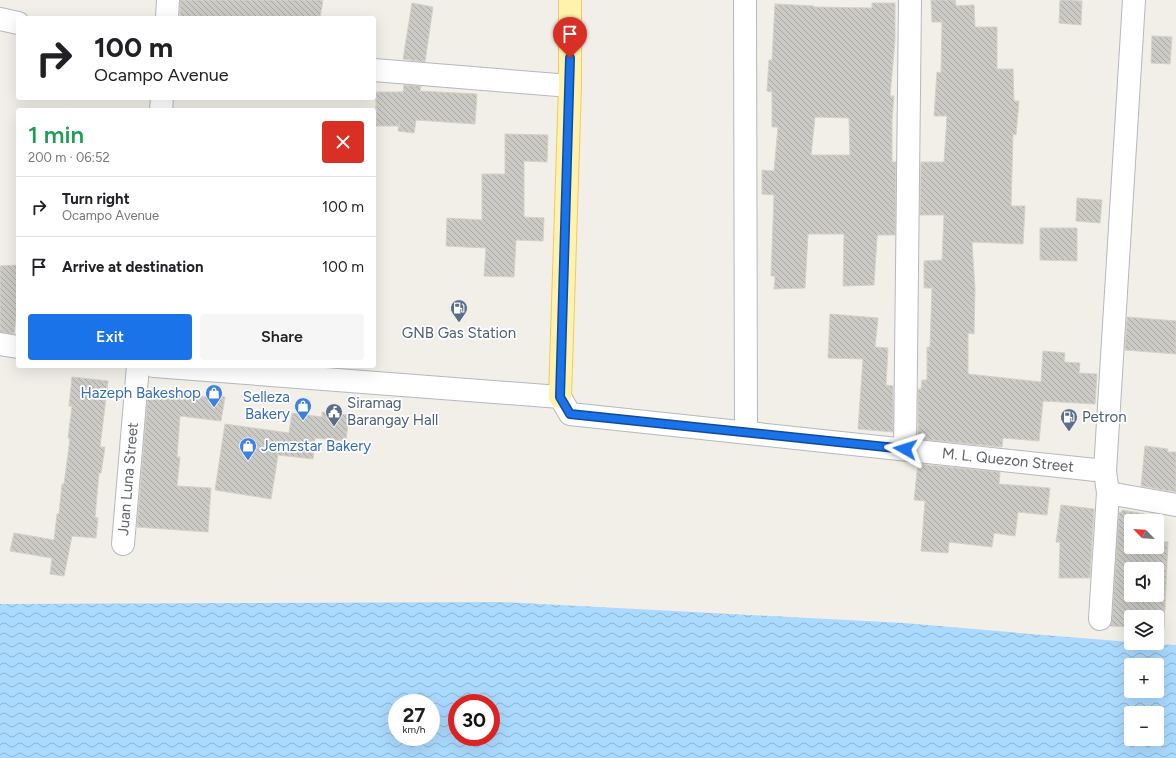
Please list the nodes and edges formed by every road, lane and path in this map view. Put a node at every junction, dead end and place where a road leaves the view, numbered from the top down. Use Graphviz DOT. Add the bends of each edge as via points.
graph roads {
  1 [pos="168,0"];
  2 [pos="570,0"];
  3 [pos="745,0"];
  4 [pos="910,0"];
  5 [pos="1134,0"];
  6 [pos="167,16"];
  7 [pos="0,19"];
  8 [pos="16,23"];
  9 [pos="376,70"];
  10 [pos="570,86"];
  11 [pos="0,344"];
  12 [pos="16,347"];
  13 [pos="138,368"];
  14 [pos="180,368"];
  15 [pos="560,397"];
  16 [pos="746,432"];
  17 [pos="905,449"];
  18 [pos="1105,471"];
  19 [pos="1108,493"];
  20 [pos="1176,505"];
  21 [pos="123,544"];
  22 [pos="1100,619"];
  1 -- 6 [label="street"];
  2 -- 10 [label="main road"];
  3 -- 16 [label="street"];
  4 -- 17 [label="street"];
  5 -- 18 [label="street"];
  7 -- 8 [label="street"];
  9 -- 10 [label="street"];
  10 -- 15 [label="main road"];
  11 -- 12 [label="street"];
  13 -- 21 [label="street, Juan Luna Street"];
  14 -- 15 [label="street"];
  15 -- 16 [label="street, M. L. Quezon Street" via="570,414"];
  16 -- 17 [label="street, M. L. Quezon Street"];
  17 -- 18 [label="street, M. L. Quezon Street"];
  18 -- 19 [label="street"];
  19 -- 20 [label="street"];
  19 -- 22 [label="street"];
}
